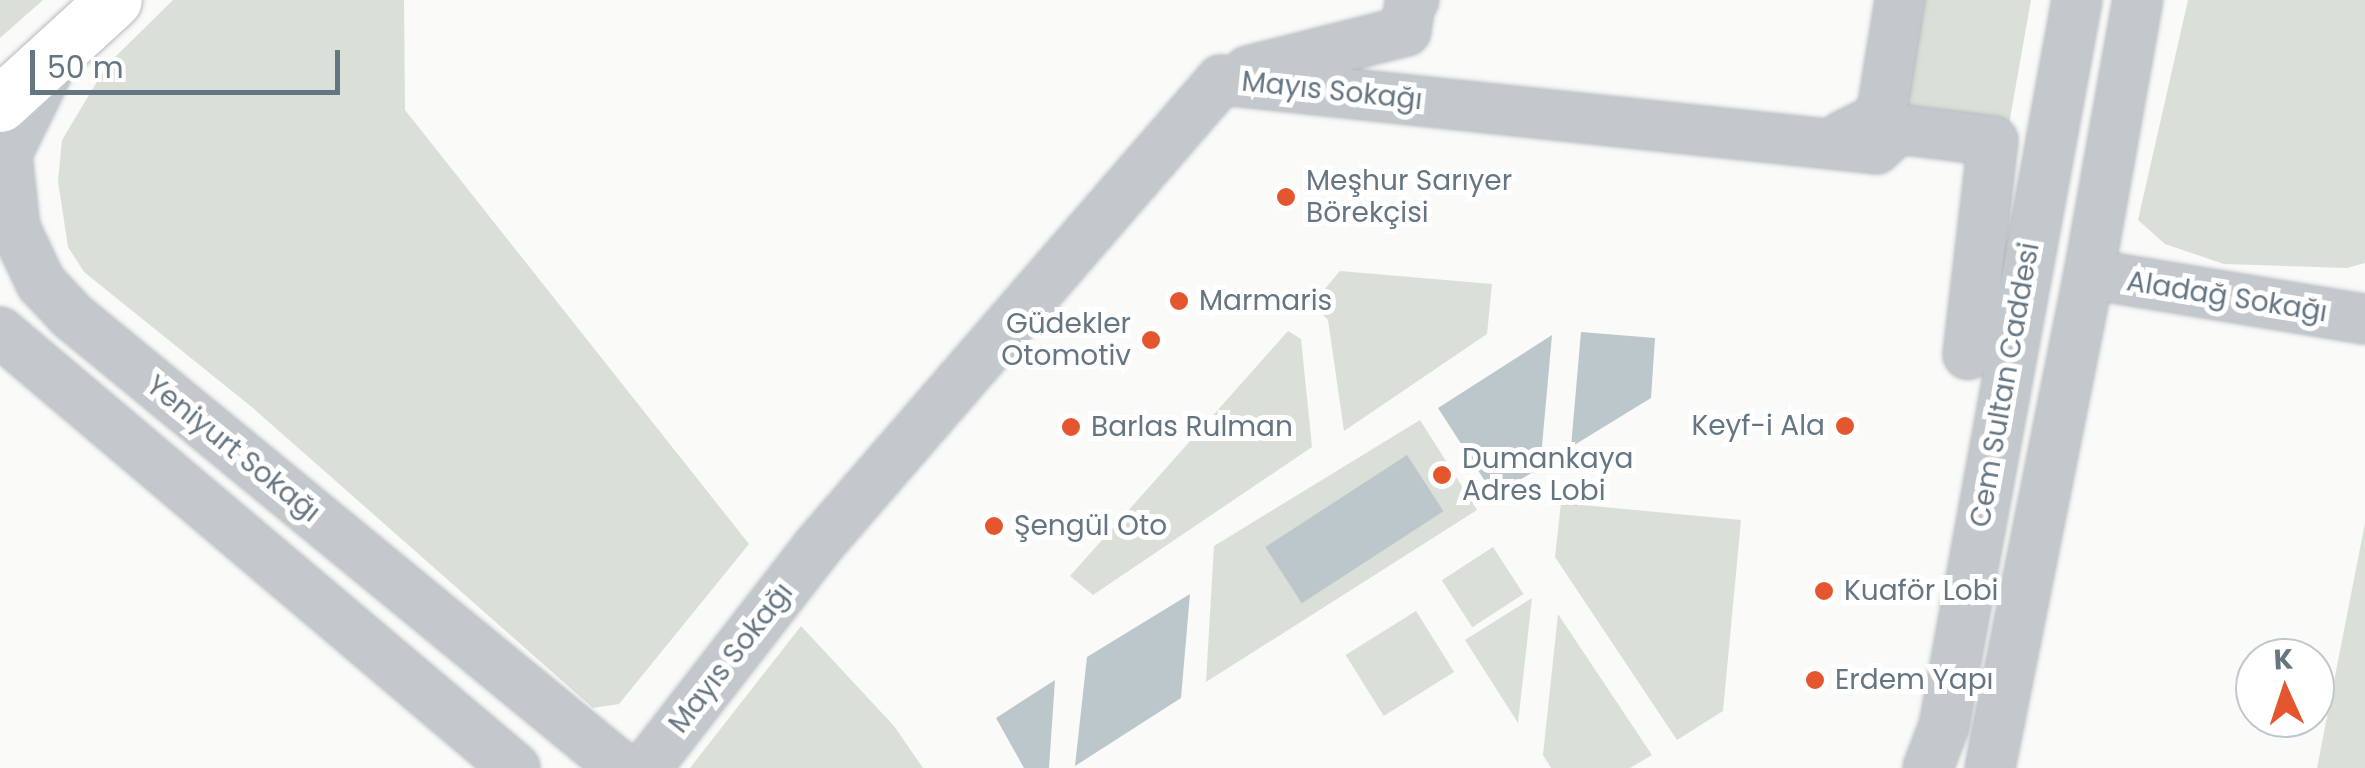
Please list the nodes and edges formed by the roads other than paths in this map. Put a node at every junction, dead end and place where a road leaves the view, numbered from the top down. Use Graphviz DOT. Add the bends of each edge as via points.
graph roads {
  1 [pos="114,0"];
  2 [pos="1414,0"];
  3 [pos="1900,0"];
  4 [pos="2077,0"];
  5 [pos="2138,0"];
  6 [pos="56,52"];
  7 [pos="1221,80"];
  8 [pos="0,104"];
  9 [pos="1826,144"];
  10 [pos="2089,274"];
  11 [pos="2365,319"];
  12 [pos="0,332"];
  13 [pos="1968,355"];
  14 [pos="0,377"];
  15 [pos="64,386"];
  16 [pos="515,768"];
  17 [pos="622,768"];
  18 [pos="646,768"];
  19 [pos="1928,768"];
  20 [pos="1990,768"];
  1 -- 6 [label="main road"];
  2 -- 7 [label="street" via="1406,31"];
  3 -- 9 [label="street" via="1882,118"];
  4 -- 19 [label="street, Cem Sultan Caddesi" via="1944,726"];
  5 -- 10 [label="street, Cem Sultan Caddesi"];
  6 -- 8 [label="main road"];
  6 -- 17 [label="street, Yeniyurt Sokağı" via="7,154 15,228 41,283 72,316"];
  7 -- 9 [label="street, Mayıs Sokağı"];
  7 -- 18 [label="street, Mayıs Sokağı" via="818,546"];
  9 -- 13 [label="street, Mayıs Sokağı" via="1876,150 1898,129 1993,141"];
  10 -- 11 [label="street, Aladağ Sokağı"];
  10 -- 20 [label="street, Cem Sultan Caddesi"];
  12 -- 15 [label="street"];
  14 -- 15 [label="street"];
  15 -- 16 [label="street"];
}
